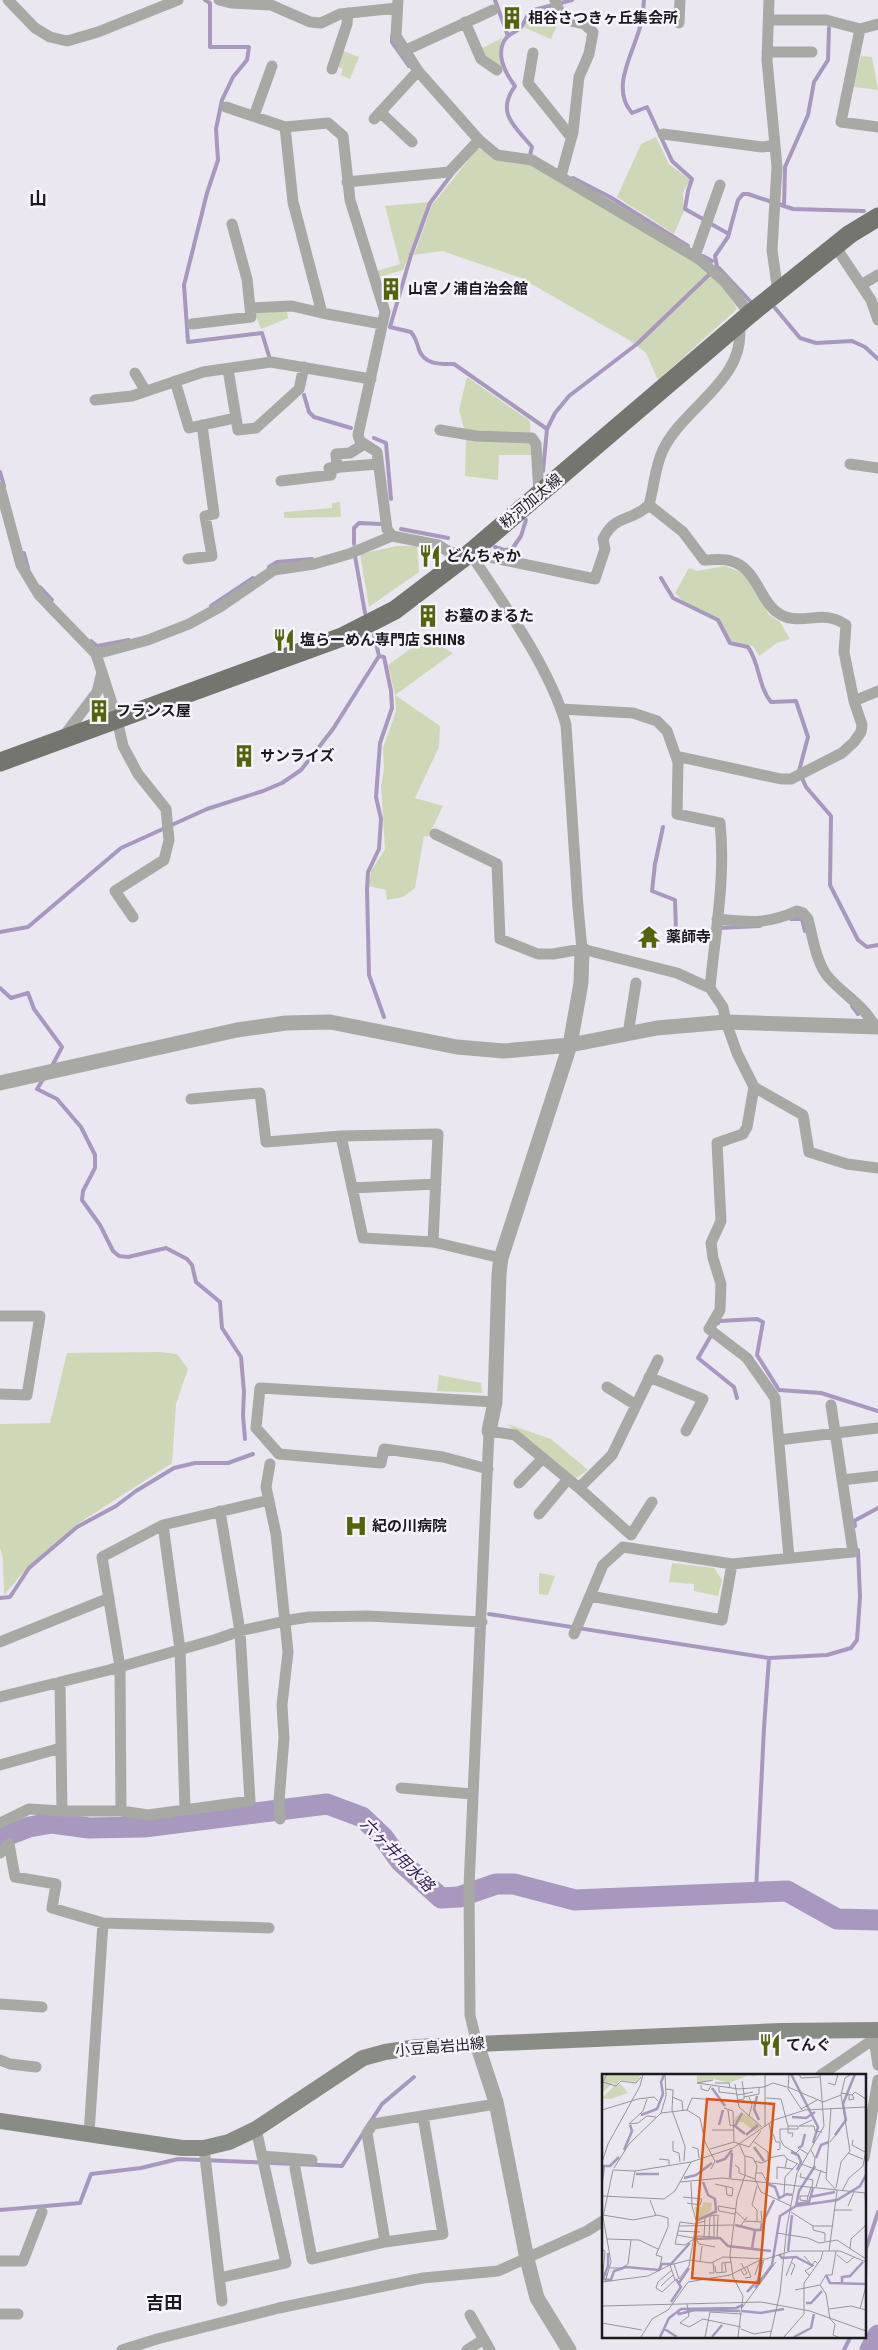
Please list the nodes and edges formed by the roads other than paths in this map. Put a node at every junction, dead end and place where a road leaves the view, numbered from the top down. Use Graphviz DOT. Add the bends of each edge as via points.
graph roads {
  1 [pos="178,0"];
  2 [pos="220,0"];
  3 [pos="680,0"];
  4 [pos="769,0"];
  5 [pos="14,2"];
  6 [pos="556,3"];
  7 [pos="398,4"];
  8 [pos="493,10"];
  9 [pos="348,13"];
  10 [pos="768,20"];
  11 [pos="464,22"];
  12 [pos="679,23"];
  13 [pos="878,24"];
  14 [pos="860,29"];
  15 [pos="404,51"];
  16 [pos="768,52"];
  17 [pos="812,52"];
  18 [pos="532,53"];
  19 [pos="272,66"];
  20 [pos="332,69"];
  21 [pos="497,70"];
  22 [pos="418,71"];
  23 [pos="226,107"];
  24 [pos="254,116"];
  25 [pos="285,127"];
  26 [pos="878,127"];
  27 [pos="662,134"];
  28 [pos="571,137"];
  29 [pos="479,140"];
  30 [pos="412,142"];
  31 [pos="775,145"];
  32 [pos="562,172"];
  33 [pos="347,182"];
  34 [pos="720,185"];
  35 [pos="878,217"];
  36 [pos="232,224"];
  37 [pos="835,246"];
  38 [pos="695,256"];
  39 [pos="878,275"];
  40 [pos="861,285"];
  41 [pos="778,292"];
  42 [pos="251,308"];
  43 [pos="322,313"];
  44 [pos="744,319"];
  45 [pos="878,320"];
  46 [pos="192,324"];
  47 [pos="382,324"];
  48 [pos="304,367"];
  49 [pos="228,369"];
  50 [pos="135,373"];
  51 [pos="371,379"];
  52 [pos="175,381"];
  53 [pos="145,390"];
  54 [pos="95,400"];
  55 [pos="235,418"];
  56 [pos="202,425"];
  57 [pos="440,430"];
  58 [pos="364,444"];
  59 [pos="378,464"];
  60 [pos="850,464"];
  61 [pos="337,468"];
  62 [pos="878,468"];
  63 [pos="281,481"];
  64 [pos="0,487"];
  65 [pos="539,494"];
  66 [pos="649,505"];
  67 [pos="392,536"];
  68 [pos="470,553"];
  69 [pos="188,559"];
  70 [pos="96,654"];
  71 [pos="102,672"];
  72 [pos="878,692"];
  73 [pos="854,701"];
  74 [pos="561,709"];
  75 [pos="117,719"];
  76 [pos="60,740"];
  77 [pos="676,756"];
  78 [pos="0,762"];
  79 [pos="435,834"];
  80 [pos="132,917"];
  81 [pos="717,919"];
  82 [pos="582,949"];
  83 [pos="636,983"];
  84 [pos="710,988"];
  85 [pos="726,1022"];
  86 [pos="877,1027"];
  87 [pos="628,1034"];
  88 [pos="570,1045"];
  89 [pos="0,1083"];
  90 [pos="754,1087"];
  91 [pos="191,1099"];
  92 [pos="341,1136"];
  93 [pos="878,1168"];
  94 [pos="436,1184"];
  95 [pos="352,1188"];
  96 [pos="433,1242"];
  97 [pos="501,1258"];
  98 [pos="0,1316"];
  99 [pos="658,1360"];
  100 [pos="649,1377"];
  101 [pos="607,1387"];
  102 [pos="0,1394"];
  103 [pos="495,1402"];
  104 [pos="636,1405"];
  105 [pos="831,1405"];
  106 [pos="877,1428"];
  107 [pos="490,1431"];
  108 [pos="686,1431"];
  109 [pos="835,1433"];
  110 [pos="779,1440"];
  111 [pos="542,1458"];
  112 [pos="270,1464"];
  113 [pos="488,1469"];
  114 [pos="878,1476"];
  115 [pos="568,1479"];
  116 [pos="842,1480"];
  117 [pos="520,1483"];
  118 [pos="579,1488"];
  119 [pos="269,1500"];
  120 [pos="652,1502"];
  121 [pos="220,1511"];
  122 [pos="539,1514"];
  123 [pos="162,1524"];
  124 [pos="789,1558"];
  125 [pos="732,1564"];
  126 [pos="590,1596"];
  127 [pos="109,1598"];
  128 [pos="283,1621"];
  129 [pos="482,1622"];
  130 [pos="240,1631"];
  131 [pos="574,1634"];
  132 [pos="0,1642"];
  133 [pos="180,1649"];
  134 [pos="120,1667"];
  135 [pos="60,1682"];
  136 [pos="0,1697"];
  137 [pos="61,1748"];
  138 [pos="0,1765"];
  139 [pos="401,1788"];
  140 [pos="472,1794"];
  141 [pos="185,1810"];
  142 [pos="62,1812"];
  143 [pos="121,1812"];
  144 [pos="280,1820"];
  145 [pos="0,1822"];
  146 [pos="0,1852"];
  147 [pos="103,1923"];
  148 [pos="269,1928"];
  149 [pos="0,2004"];
  150 [pos="42,2007"];
  151 [pos="877,2033"];
  152 [pos="477,2044"];
  153 [pos="0,2060"];
  154 [pos="878,2065"];
  155 [pos="36,2067"];
  156 [pos="822,2074"];
  157 [pos="878,2080"];
  158 [pos="496,2104"];
  159 [pos="423,2116"];
  160 [pos="0,2121"];
  161 [pos="256,2129"];
  162 [pos="89,2134"];
  163 [pos="866,2147"];
  164 [pos="205,2152"];
  165 [pos="312,2160"];
  166 [pos="263,2162"];
  167 [pos="295,2168"];
  168 [pos="42,2212"];
  169 [pos="602,2222"];
  170 [pos="385,2242"];
  171 [pos="527,2259"];
  172 [pos="0,2261"];
  173 [pos="219,2278"];
  174 [pos="222,2301"];
  175 [pos="0,2314"];
  176 [pos="18,2314"];
  177 [pos="470,2315"];
  178 [pos="484,2339"];
  179 [pos="122,2350"];
  180 [pos="467,2350"];
  181 [pos="490,2350"];
  182 [pos="569,2350"];
  1 -- 5 [label="street" via="98,32 66,41 35,28"];
  2 -- 9 [label="street" via="271,5 310,22 321,23"];
  3 -- 12 [label="street"];
  4 -- 10 [label="street"];
  6 -- 28 [label="street" via="562,18 584,24 593,32 589,54 579,77"];
  7 -- 9 [label="street"];
  7 -- 15 [label="street" via="396,36"];
  8 -- 11 [label="street"];
  9 -- 20 [label="street" via="348,24"];
  10 -- 14 [label="street" via="826,20"];
  10 -- 16 [label="street"];
  11 -- 15 [label="street"];
  11 -- 21 [label="street" via="481,59"];
  13 -- 14 [label="street"];
  14 -- 26 [label="street" via="841,122"];
  15 -- 22 [label="street"];
  16 -- 17 [label="street"];
  16 -- 31 [label="street"];
  18 -- 28 [label="street" via="528,83"];
  19 -- 24 [label="street"];
  22 -- 29 [label="street"];
  22 -- 30 [label="street" via="377,116"];
  23 -- 24 [label="street"];
  24 -- 25 [label="street"];
  25 -- 33 [label="street" via="328,123 343,136"];
  25 -- 43 [label="street" via="293,202"];
  27 -- 31 [label="street" via="762,147"];
  28 -- 32 [label="street"];
  29 -- 32 [label="street" via="497,155 532,160"];
  29 -- 33 [label="street" via="449,172"];
  31 -- 41 [label="street" via="777,167 772,250"];
  32 -- 38 [label="street"];
  33 -- 47 [label="street" via="385,312"];
  34 -- 38 [label="street"];
  35 -- 37 [label="main road, 粉河加太線"];
  36 -- 42 [label="street" via="248,279"];
  37 -- 40 [label="street"];
  37 -- 41 [label="main road, 粉河加太線"];
  38 -- 44 [label="street" via="725,282"];
  39 -- 40 [label="street"];
  40 -- 45 [label="street"];
  41 -- 44 [label="main road, 粉河加太線"];
  42 -- 43 [label="street" via="292,306"];
  42 -- 46 [label="street" via="251,317"];
  43 -- 47 [label="street"];
  44 -- 65 [label="main road, 粉河加太線"];
  44 -- 66 [label="street" via="732,364 712,393 684,418 662,450"];
  47 -- 51 [label="street"];
  48 -- 49 [label="street" via="271,362"];
  48 -- 51 [label="street"];
  48 -- 55 [label="street" via="299,389 256,428 238,430"];
  49 -- 52 [label="street" via="203,372"];
  49 -- 55 [label="street"];
  50 -- 53 [label="street"];
  51 -- 58 [label="street" via="358,435"];
  52 -- 53 [label="street"];
  52 -- 56 [label="street" via="189,428"];
  53 -- 54 [label="street" via="132,396"];
  55 -- 56 [label="street"];
  56 -- 69 [label="street" via="214,514 205,516 212,556"];
  57 -- 65 [label="street" via="476,436 532,438 536,444"];
  58 -- 59 [label="street" via="377,452"];
  58 -- 61 [label="street" via="350,453 336,454"];
  59 -- 61 [label="street"];
  59 -- 67 [label="street" via="387,529"];
  60 -- 62 [label="street"];
  61 -- 63 [label="street" via="329,468 330,475"];
  64 -- 70 [label="street" via="21,566 39,595"];
  65 -- 68 [label="main road, 粉河加太線"];
  66 -- 68 [label="street" via="633,517 622,518 609,526 595,579"];
  66 -- 73 [label="street" via="682,532 704,560 731,560 749,570 772,607 786,617 836,618 846,625 844,652"];
  67 -- 68 [label="street" via="438,545 451,553"];
  67 -- 70 [label="street" via="349,554 274,570 227,603 189,624 148,640"];
  68 -- 74 [label="street" via="528,645"];
  68 -- 75 [label="main road, 粉河加太線" via="395,610 342,637"];
  70 -- 71 [label="street"];
  71 -- 75 [label="street"];
  71 -- 76 [label="street" via="97,692"];
  72 -- 73 [label="street"];
  73 -- 77 [label="street" via="862,725 854,742 842,753 790,779 781,780"];
  74 -- 77 [label="street" via="633,713 657,720 667,731"];
  74 -- 82 [label="street" via="566,725"];
  75 -- 76 [label="main road, 粉河加太線"];
  75 -- 80 [label="street" via="123,746 138,774 166,809 170,840 164,860 115,891"];
  76 -- 78 [label="main road, 粉河加太線"];
  77 -- 81 [label="street" via="677,814 720,823"];
  79 -- 82 [label="street" via="497,864 500,939 538,954"];
  81 -- 84 [label="street"];
  81 -- 86 [label="street" via="757,923 796,911 803,914 808,919 822,967 829,978"];
  82 -- 84 [label="street" via="677,973"];
  82 -- 88 [label="street" via="581,983"];
  83 -- 87 [label="street"];
  84 -- 85 [label="street" via="723,1007"];
  85 -- 86 [label="street"];
  85 -- 87 [label="street"];
  85 -- 90 [label="street"];
  87 -- 88 [label="street"];
  88 -- 89 [label="street" via="504,1051 457,1047 353,1025 286,1022"];
  88 -- 97 [label="street"];
  90 -- 93 [label="street" via="803,1115 810,1152 847,1164"];
  90 -- 110 [label="street" via="743,1134 717,1143 721,1221 711,1243 721,1284 720,1310 709,1329 747,1358 775,1398"];
  91 -- 92 [label="street" via="260,1093 266,1142"];
  92 -- 94 [label="street" via="438,1134"];
  92 -- 95 [label="street"];
  94 -- 95 [label="street"];
  94 -- 96 [label="street"];
  95 -- 96 [label="street" via="363,1238"];
  96 -- 97 [label="street"];
  97 -- 103 [label="street"];
  98 -- 102 [label="street" via="40,1316 27,1395"];
  99 -- 100 [label="street"];
  100 -- 104 [label="street"];
  100 -- 108 [label="street" via="703,1399"];
  101 -- 104 [label="street"];
  103 -- 107 [label="street"];
  103 -- 113 [label="street" via="260,1388 256,1428 279,1454 381,1463 384,1450 443,1457"];
  104 -- 118 [label="street" via="612,1455"];
  105 -- 109 [label="street"];
  106 -- 109 [label="street"];
  107 -- 111 [label="street" via="514,1435"];
  107 -- 113 [label="street"];
  109 -- 110 [label="street"];
  109 -- 116 [label="street"];
  110 -- 124 [label="street"];
  111 -- 115 [label="street"];
  111 -- 117 [label="street"];
  112 -- 119 [label="street" via="266,1487"];
  113 -- 129 [label="street"];
  114 -- 116 [label="street"];
  115 -- 118 [label="street"];
  115 -- 122 [label="street"];
  116 -- 124 [label="street" via="853,1552"];
  118 -- 120 [label="street" via="631,1536"];
  119 -- 121 [label="street"];
  119 -- 128 [label="street" via="276,1534"];
  121 -- 123 [label="street"];
  121 -- 130 [label="street"];
  123 -- 127 [label="street" via="102,1557"];
  123 -- 133 [label="street"];
  124 -- 125 [label="street"];
  125 -- 126 [label="street" via="623,1547 603,1565"];
  125 -- 126 [label="street" via="722,1620"];
  126 -- 131 [label="street"];
  127 -- 132 [label="street"];
  127 -- 134 [label="street"];
  128 -- 129 [label="street" via="368,1616"];
  128 -- 130 [label="street"];
  128 -- 144 [label="street" via="288,1652 282,1706 284,1738"];
  129 -- 140 [label="street"];
  130 -- 133 [label="street"];
  130 -- 141 [label="street" via="250,1801"];
  133 -- 134 [label="street"];
  133 -- 141 [label="street"];
  134 -- 135 [label="street"];
  134 -- 143 [label="street"];
  135 -- 136 [label="street"];
  135 -- 137 [label="street"];
  137 -- 138 [label="street"];
  137 -- 142 [label="street"];
  139 -- 140 [label="street"];
  140 -- 152 [label="street" via="470,2015"];
  141 -- 143 [label="street" via="148,1814"];
  142 -- 143 [label="street"];
  142 -- 145 [label="street" via="29,1809"];
  146 -- 147 [label="street" via="8,1844 15,1877 56,1884 52,1908"];
  147 -- 148 [label="street"];
  147 -- 162 [label="street"];
  149 -- 150 [label="street"];
  151 -- 152 [label="main road, 小豆島岩出線" via="780,2031"];
  151 -- 154 [label="street"];
  151 -- 156 [label="street"];
  152 -- 158 [label="street"];
  152 -- 161 [label="main road, 小豆島岩出線" via="418,2047 363,2058"];
  153 -- 155 [label="street"];
  157 -- 163 [label="street"];
  158 -- 159 [label="street"];
  158 -- 171 [label="street"];
  159 -- 170 [label="street" via="373,2124 367,2133"];
  159 -- 170 [label="street" via="443,2234"];
  160 -- 162 [label="main road, 小豆島岩出線"];
  161 -- 164 [label="main road, 小豆島岩出線"];
  161 -- 166 [label="street"];
  162 -- 164 [label="main road, 小豆島岩出線"];
  164 -- 173 [label="street"];
  165 -- 166 [label="street"];
  166 -- 173 [label="street" via="286,2263"];
  167 -- 170 [label="street" via="312,2259"];
  168 -- 172 [label="street" via="23,2261"];
  169 -- 171 [label="street"];
  171 -- 179 [label="street" via="498,2271 423,2278 279,2308"];
  171 -- 182 [label="street" via="536,2298"];
  173 -- 174 [label="street"];
  175 -- 176 [label="street"];
  177 -- 178 [label="street"];
  178 -- 180 [label="street"];
  178 -- 181 [label="street"];
}
